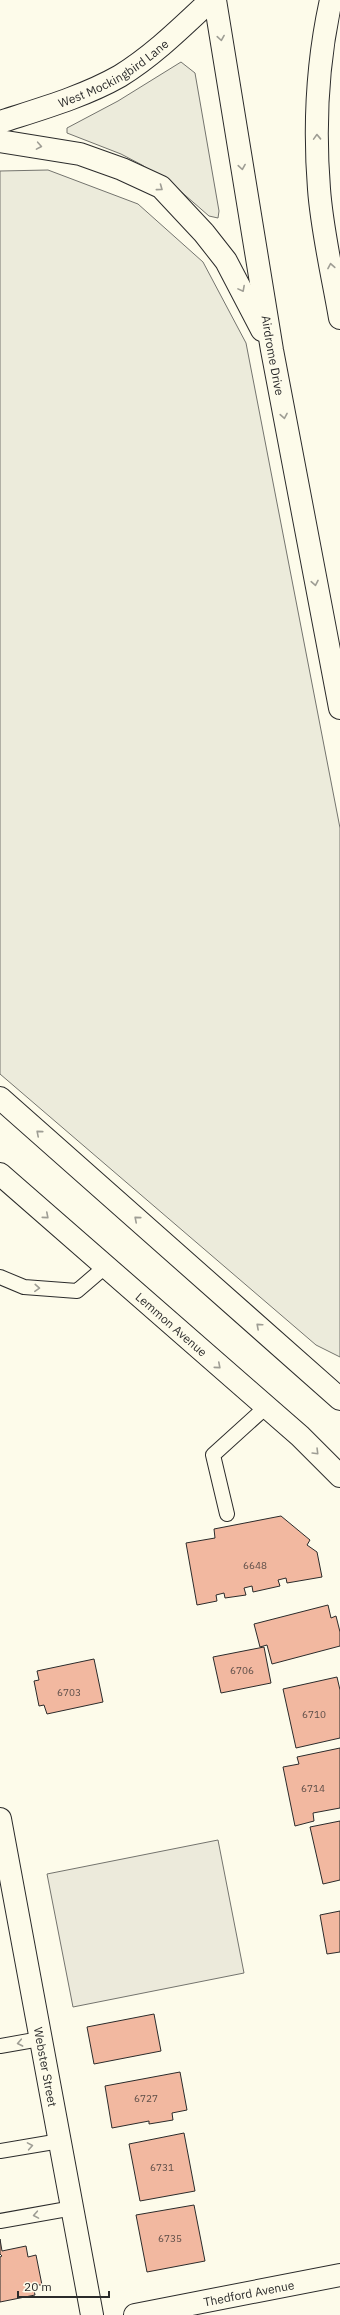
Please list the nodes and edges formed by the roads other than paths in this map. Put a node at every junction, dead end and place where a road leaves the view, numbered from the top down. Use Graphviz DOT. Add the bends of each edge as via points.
graph roads {
  1 [pos="211,0"];
  2 [pos="215,0"];
  3 [pos="331,0"];
  4 [pos="0,122"];
  5 [pos="0,141"];
  6 [pos="340,318"];
  7 [pos="272,350"];
  8 [pos="340,708"];
  9 [pos="0,1098"];
  10 [pos="0,1176"];
  11 [pos="105,1267"];
  12 [pos="0,1277"];
  13 [pos="285,1349"];
  14 [pos="340,1381"];
  15 [pos="340,1399"];
  16 [pos="266,1407"];
  17 [pos="340,1476"];
  18 [pos="227,1514"];
  19 [pos="0,1819"];
  20 [pos="40,2039"];
  21 [pos="0,2046"];
  22 [pos="60,2141"];
  23 [pos="0,2151"];
  24 [pos="73,2208"];
  25 [pos="0,2221"];
  26 [pos="340,2275"];
  27 [pos="92,2315"];
  28 [pos="135,2315"];
  1 -- 4 [label="main road, West Mockingbird Lane" via="164,44 119,76 57,104"];
  2 -- 7 [label="main road, Airdrome Drive, one-way"];
  6 -- 3 [label="main road, one-way" via="319,191 315,109 324,31"];
  5 -- 7 [label="main road, one-way" via="80,154 161,187 226,261"];
  7 -- 8 [label="main road, Airdrome Drive, one-way"];
  13 -- 9 [label="main road, one-way"];
  10 -- 11 [label="main road, Lemmon Avenue, one-way"];
  12 -- 11 [label="lane, one-way" via="24,1288 77,1290"];
  11 -- 16 [label="main road, Lemmon Avenue, one-way"];
  13 -- 14 [label="main road" via="328,1378"];
  13 -- 15 [label="main road"];
  16 -- 17 [label="main road, Lemmon Avenue, one-way"];
  16 -- 18 [label="lane" via="213,1455"];
  19 -- 20 [label="main road, Webster Street"];
  20 -- 21 [label="lane, one-way"];
  20 -- 22 [label="main road, Webster Street"];
  23 -- 22 [label="lane, one-way"];
  22 -- 24 [label="main road, Webster Street"];
  24 -- 25 [label="lane, one-way"];
  24 -- 27 [label="main road, Webster Street"];
  26 -- 28 [label="main road, Thedford Avenue"];
}
